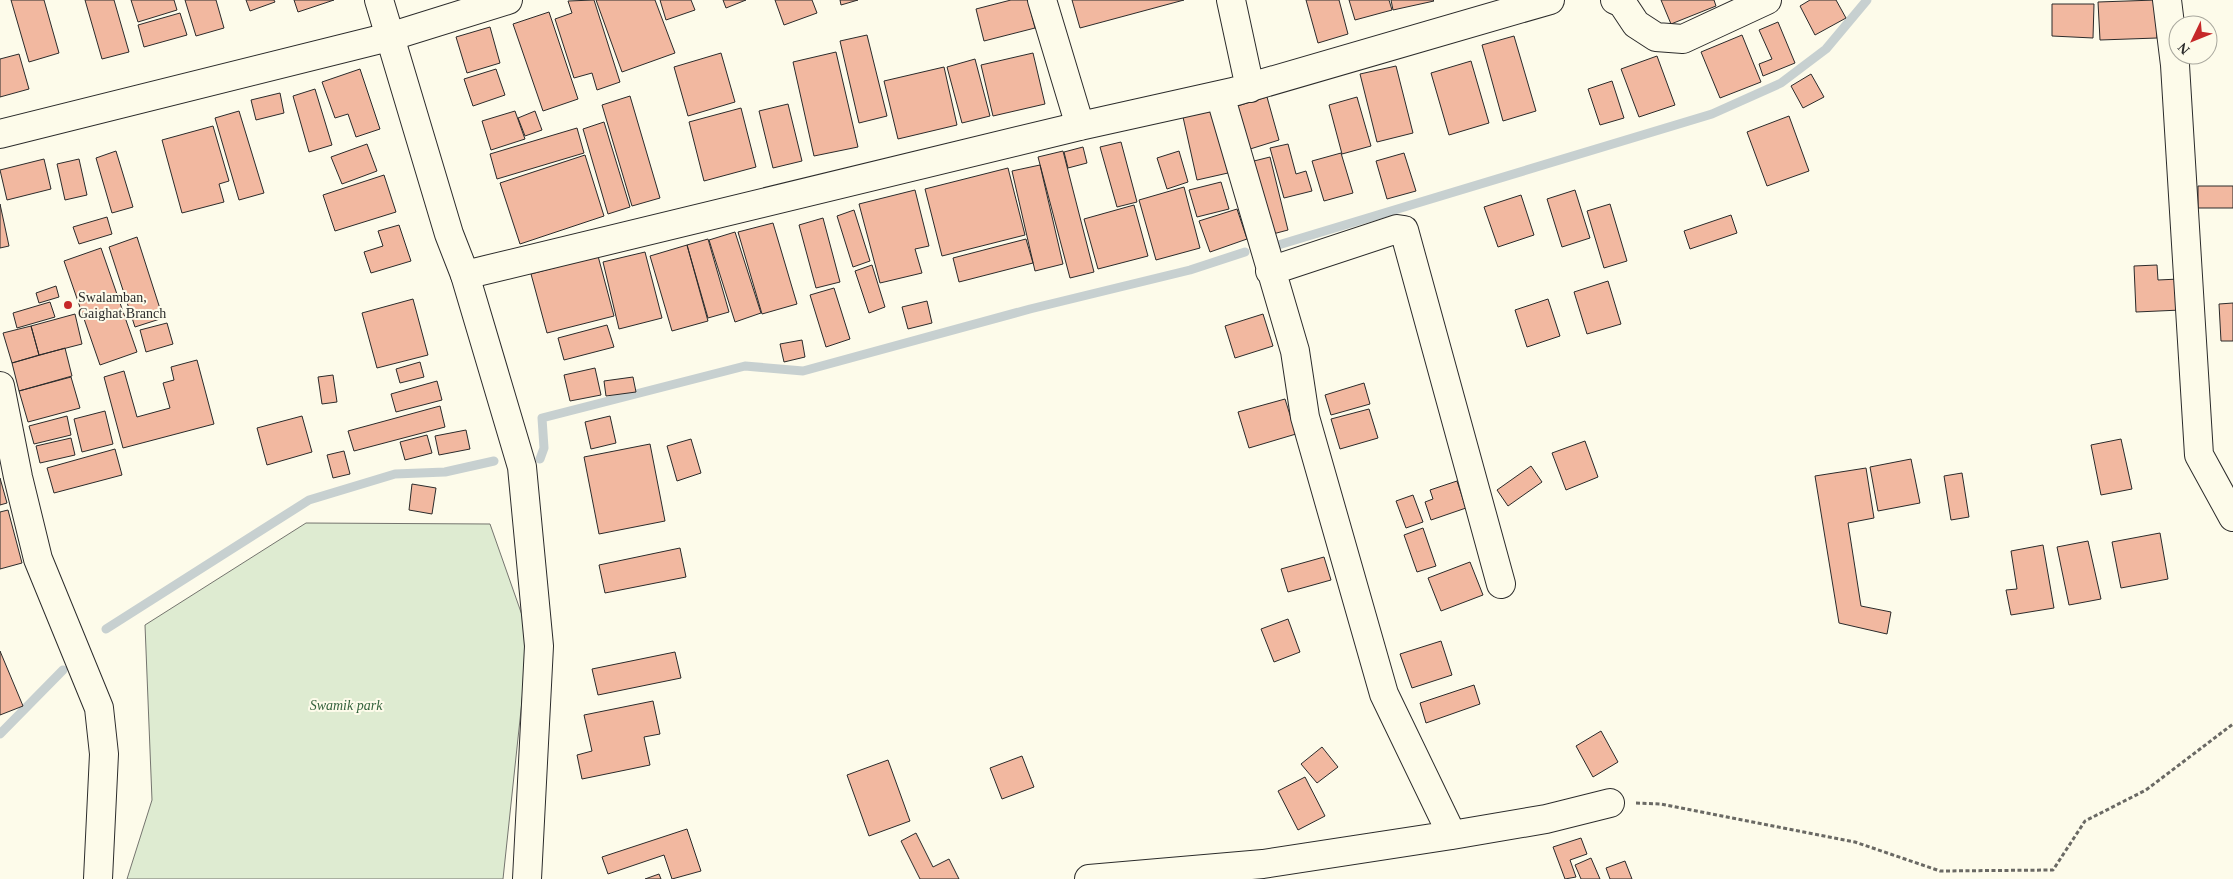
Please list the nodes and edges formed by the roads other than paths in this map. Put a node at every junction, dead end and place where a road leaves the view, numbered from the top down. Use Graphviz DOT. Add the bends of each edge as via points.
graph roads {
  1 [pos="379,0"];
  2 [pos="508,0"];
  3 [pos="1042,0"];
  4 [pos="1231,0"];
  5 [pos="1550,0"];
  6 [pos="1615,0"];
  7 [pos="1768,0"];
  8 [pos="2168,0"];
  9 [pos="389,37"];
  10 [pos="1250,88"];
  11 [pos="1220,95"];
  12 [pos="1080,126"];
  13 [pos="0,134"];
  14 [pos="1270,271"];
  15 [pos="465,275"];
  16 [pos="0,386"];
  17 [pos="2233,517"];
  18 [pos="1501,584"];
  19 [pos="1610,803"];
  20 [pos="1452,836"];
  21 [pos="98,879"];
  22 [pos="527,879"];
  23 [pos="1089,879"];
  1 -- 9 [label="street"];
  2 -- 9 [label="street"];
  3 -- 12 [label="street"];
  4 -- 10 [label="street"];
  5 -- 10 [label="street"];
  6 -- 7 [label="street" via="1622,3 1636,24 1656,37 1683,39"];
  8 -- 17 [label="street" via="2175,65 2199,455"];
  9 -- 13 [label="street"];
  9 -- 15 [label="street" via="449,234"];
  10 -- 11 [label="street"];
  11 -- 12 [label="street"];
  11 -- 14 [label="street"];
  12 -- 15 [label="street"];
  14 -- 18 [label="street" via="1397,229 1404,230"];
  14 -- 20 [label="street" via="1295,351 1305,417 1384,694"];
  15 -- 22 [label="street" via="522,467 539,646"];
  16 -- 21 [label="street" via="38,559 99,708 104,754"];
  19 -- 20 [label="street" via="1546,819"];
  20 -- 23 [label="street" via="1263,864"];
}
